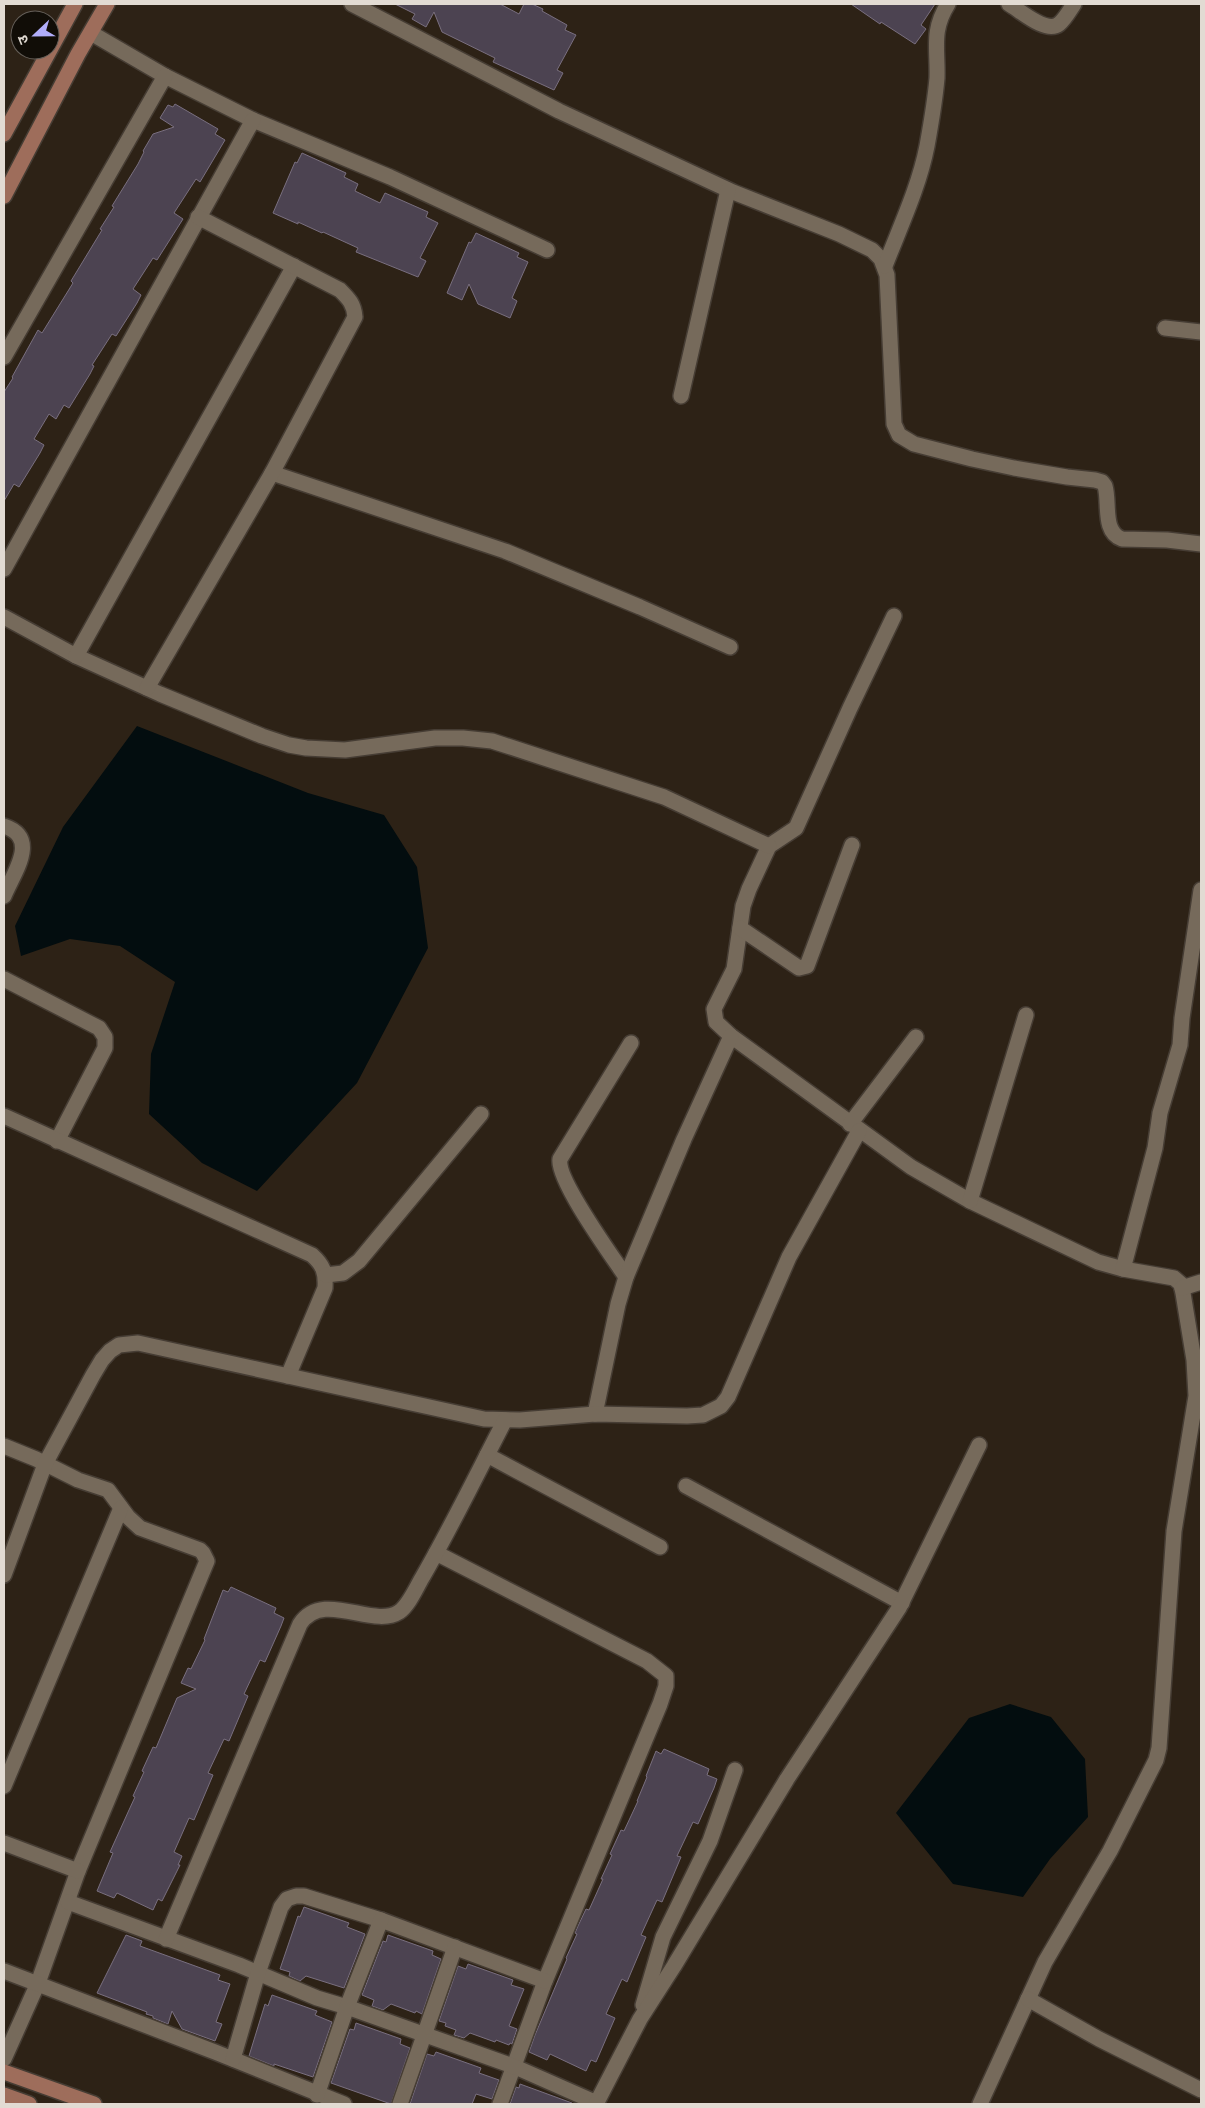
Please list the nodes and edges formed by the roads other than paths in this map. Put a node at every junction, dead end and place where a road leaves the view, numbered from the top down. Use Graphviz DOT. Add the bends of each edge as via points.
graph roads {
  1 [pos="75,4"];
  2 [pos="107,4"];
  3 [pos="352,4"];
  4 [pos="948,4"];
  5 [pos="1009,4"];
  6 [pos="1074,4"];
  7 [pos="91,33"];
  8 [pos="165,76"];
  9 [pos="253,120"];
  10 [pos="4,134"];
  11 [pos="728,190"];
  12 [pos="4,196"];
  13 [pos="198,217"];
  14 [pos="547,250"];
  15 [pos="294,266"];
  16 [pos="885,266"];
  17 [pos="1165,328"];
  18 [pos="1201,332"];
  19 [pos="4,357"];
  20 [pos="681,396"];
  21 [pos="272,473"];
  22 [pos="1201,544"];
  23 [pos="4,569"];
  24 [pos="894,616"];
  25 [pos="4,617"];
  26 [pos="730,647"];
  27 [pos="76,656"];
  28 [pos="146,688"];
  29 [pos="4,826"];
  30 [pos="852,845"];
  31 [pos="769,846"];
  32 [pos="1201,890"];
  33 [pos="4,896"];
  34 [pos="740,928"];
  35 [pos="4,980"];
  36 [pos="1026,1015"];
  37 [pos="731,1036"];
  38 [pos="916,1037"];
  39 [pos="631,1043"];
  40 [pos="480,1114"];
  41 [pos="4,1116"];
  42 [pos="854,1127"];
  43 [pos="57,1141"];
  44 [pos="970,1201"];
  45 [pos="1123,1270"];
  46 [pos="326,1275"];
  47 [pos="626,1276"];
  48 [pos="1201,1282"];
  49 [pos="1182,1288"];
  50 [pos="288,1376"];
  51 [pos="595,1414"];
  52 [pos="505,1420"];
  53 [pos="979,1445"];
  54 [pos="4,1446"];
  55 [pos="487,1455"];
  56 [pos="45,1464"];
  57 [pos="686,1486"];
  58 [pos="121,1508"];
  59 [pos="660,1547"];
  60 [pos="436,1553"];
  61 [pos="4,1575"];
  62 [pos="902,1603"];
  63 [pos="735,1770"];
  64 [pos="4,1786"];
  65 [pos="4,1843"];
  66 [pos="78,1871"];
  67 [pos="68,1902"];
  68 [pos="381,1920"];
  69 [pos="166,1939"];
  70 [pos="456,1947"];
  71 [pos="4,1971"];
  72 [pos="258,1974"];
  73 [pos="546,1980"];
  74 [pos="38,1983"];
  75 [pos="1028,2000"];
  76 [pos="347,2007"];
  77 [pos="640,2018"];
  78 [pos="426,2036"];
  79 [pos="4,2059"];
  80 [pos="232,2060"];
  81 [pos="513,2066"];
  82 [pos="4,2072"];
  83 [pos="1201,2090"];
  84 [pos="4,2095"];
  85 [pos="317,2095"];
  86 [pos="28,2104"];
  87 [pos="94,2104"];
  88 [pos="344,2104"];
  89 [pos="400,2104"];
  90 [pos="500,2104"];
  91 [pos="596,2104"];
  92 [pos="980,2104"];
  1 -- 10 [label="street"];
  2 -- 7 [label="street"];
  3 -- 11 [label="street" via="559,111"];
  4 -- 16 [label="street" via="935,42 937,77 927,148"];
  5 -- 6 [label="street" via="1050,27 1059,24"];
  7 -- 8 [label="street"];
  7 -- 12 [label="street"];
  8 -- 9 [label="street"];
  8 -- 19 [label="street"];
  9 -- 13 [label="street"];
  9 -- 14 [label="street" via="390,177"];
  11 -- 16 [label="street" via="839,234 872,250"];
  11 -- 20 [label="street"];
  13 -- 15 [label="street"];
  13 -- 23 [label="street"];
  15 -- 21 [label="street" via="340,290 350,299 355,317"];
  15 -- 27 [label="street"];
  16 -- 22 [label="street" via="889,291 894,424 899,434 914,444 972,460 1102,482 1111,532 1115,536"];
  17 -- 18 [label="street"];
  21 -- 26 [label="street" via="505,551"];
  21 -- 28 [label="street"];
  24 -- 31 [label="street" via="796,828"];
  25 -- 27 [label="street"];
  27 -- 28 [label="street"];
  28 -- 31 [label="street" via="262,736 306,748 345,750 435,738 492,741 664,797"];
  29 -- 33 [label="street" via="14,829 23,844 22,856"];
  30 -- 34 [label="street" via="807,966 799,968"];
  31 -- 34 [label="street" via="744,900"];
  32 -- 45 [label="street" via="1182,1018 1182,1039 1160,1113 1155,1148"];
  34 -- 37 [label="street" via="734,969 714,1009 719,1027"];
  35 -- 43 [label="street" via="99,1028 105,1037 105,1048"];
  36 -- 44 [label="street"];
  37 -- 42 [label="street"];
  37 -- 47 [label="street"];
  38 -- 42 [label="street"];
  39 -- 47 [label="street" via="558,1165"];
  40 -- 46 [label="street" via="359,1261 342,1273"];
  41 -- 43 [label="street"];
  42 -- 44 [label="street" via="911,1167"];
  42 -- 51 [label="street" via="789,1257 728,1397 721,1406 702,1415 687,1416"];
  43 -- 46 [label="street" via="312,1255 322,1264"];
  44 -- 45 [label="street" via="1070,1250"];
  45 -- 49 [label="street" via="1174,1278"];
  46 -- 50 [label="street" via="325,1288"];
  47 -- 51 [label="street"];
  48 -- 49 [label="street"];
  49 -- 75 [label="street" via="1194,1360 1196,1396 1174,1531 1157,1754 1142,1790 1061,1932"];
  50 -- 52 [label="street" via="459,1414"];
  50 -- 56 [label="street" via="138,1343 119,1345 102,1360"];
  51 -- 52 [label="street"];
  52 -- 55 [label="street"];
  53 -- 62 [label="street"];
  54 -- 56 [label="street"];
  55 -- 59 [label="street"];
  55 -- 60 [label="street"];
  56 -- 58 [label="street" via="108,1490"];
  56 -- 61 [label="street"];
  57 -- 62 [label="street"];
  58 -- 64 [label="street"];
  58 -- 66 [label="street" via="140,1528 200,1550 207,1561"];
  60 -- 69 [label="street" via="408,1602 394,1615 329,1609 316,1610 303,1619"];
  60 -- 73 [label="street" via="647,1661 666,1676 660,1704"];
  62 -- 77 [label="street" via="787,1779"];
  63 -- 77 [label="street" via="710,1841 663,1937"];
  65 -- 66 [label="street"];
  66 -- 67 [label="street"];
  67 -- 69 [label="street"];
  67 -- 74 [label="street"];
  68 -- 70 [label="street"];
  68 -- 72 [label="street" via="304,1896 287,1899 281,1906"];
  68 -- 76 [label="street"];
  69 -- 72 [label="street"];
  70 -- 73 [label="street"];
  70 -- 78 [label="street"];
  71 -- 74 [label="street"];
  72 -- 76 [label="street"];
  72 -- 80 [label="street"];
  73 -- 81 [label="street"];
  74 -- 79 [label="street"];
  74 -- 80 [label="street"];
  75 -- 83 [label="street"];
  75 -- 92 [label="street"];
  76 -- 78 [label="street"];
  76 -- 85 [label="street"];
  77 -- 91 [label="street"];
  78 -- 81 [label="street"];
  78 -- 89 [label="street"];
  80 -- 85 [label="street"];
  81 -- 90 [label="street"];
  81 -- 91 [label="street"];
  82 -- 87 [label="street"];
  84 -- 86 [label="street"];
  85 -- 88 [label="street"];
}
